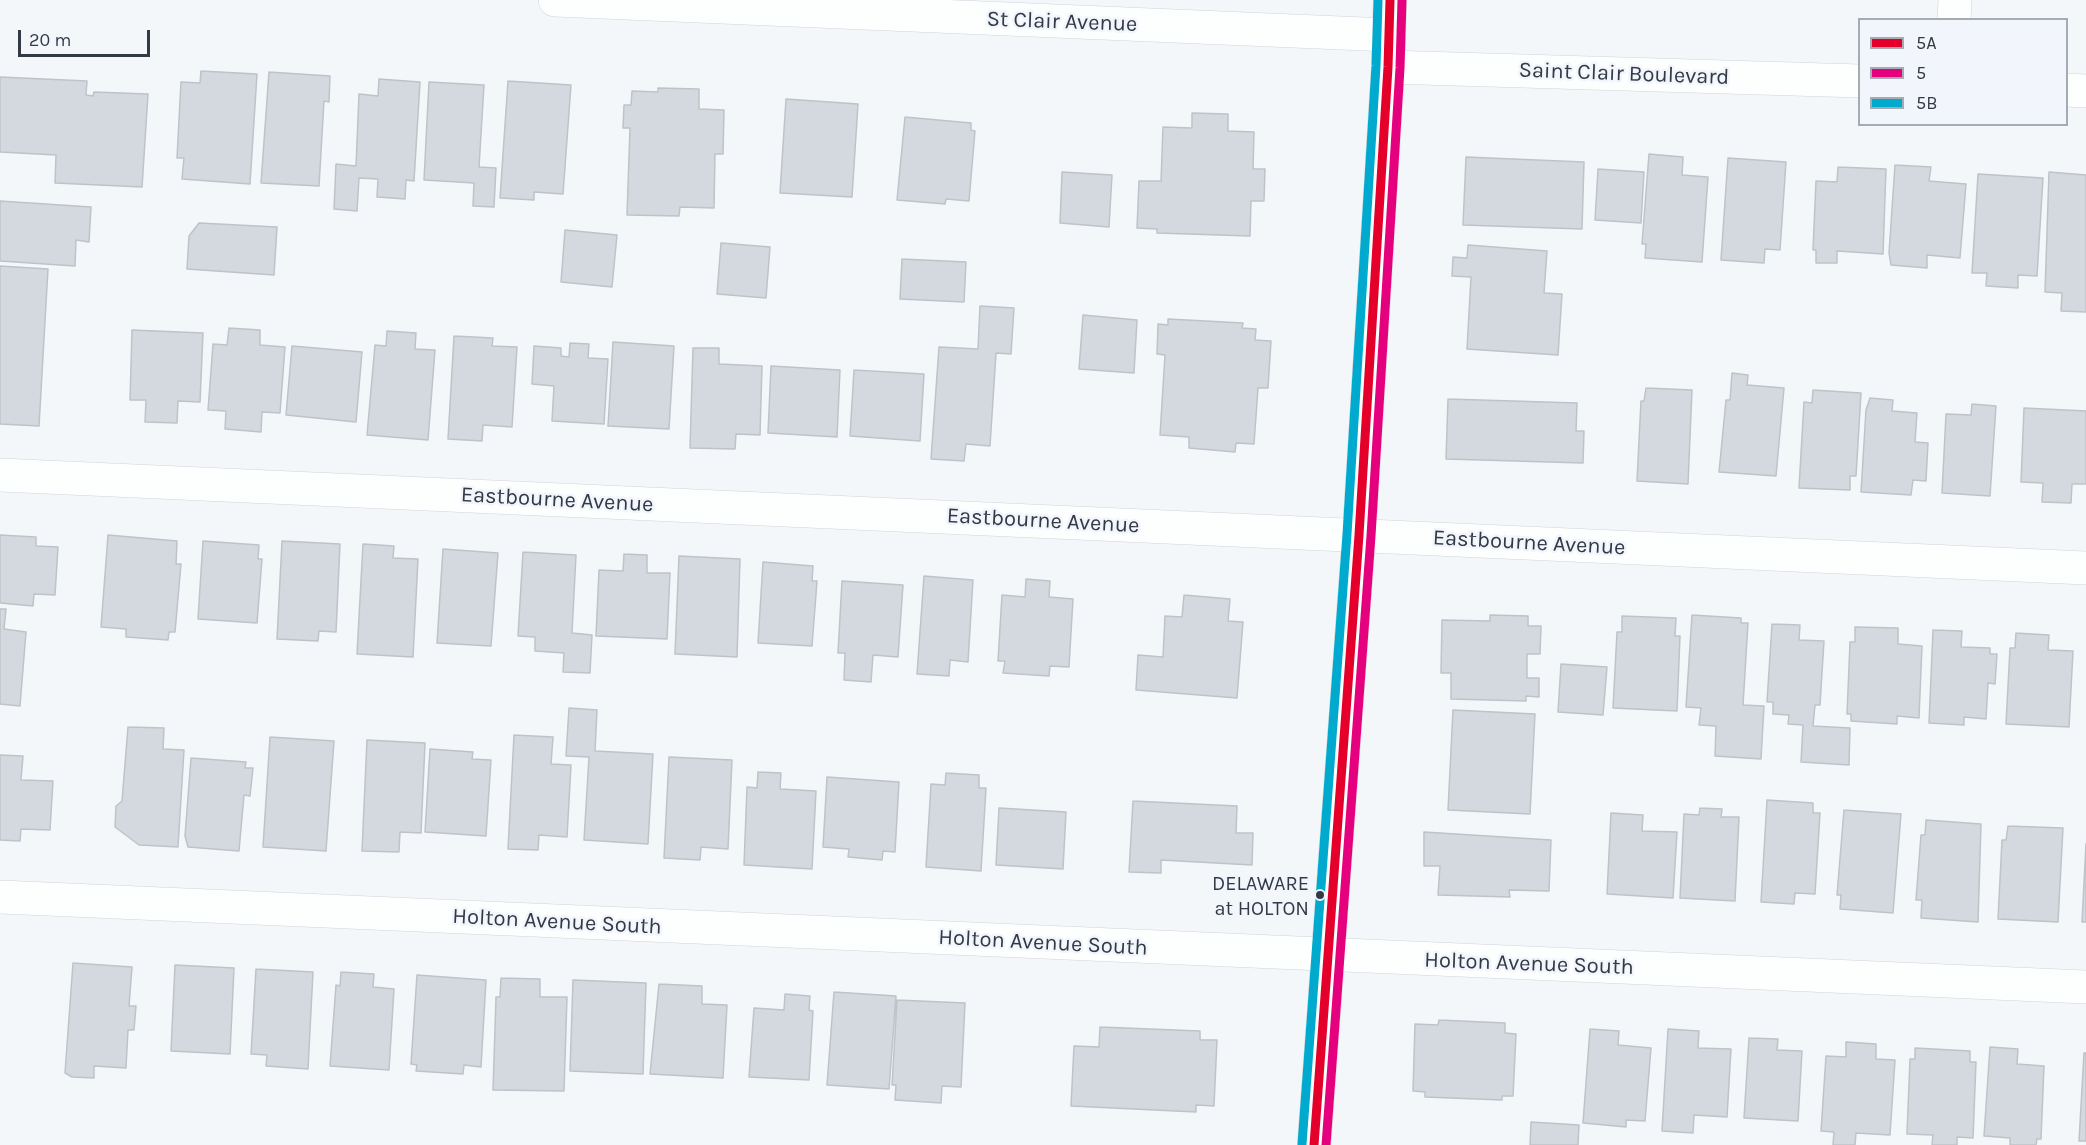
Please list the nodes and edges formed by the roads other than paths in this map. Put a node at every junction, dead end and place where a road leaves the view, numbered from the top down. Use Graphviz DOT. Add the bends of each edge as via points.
graph roads {
  1 [pos="555,0"];
  2 [pos="1390,0"];
  3 [pos="1955,0"];
  4 [pos="1954,18"];
  5 [pos="1389,34"];
  6 [pos="1388,67"];
  7 [pos="1858,81"];
  8 [pos="2068,90"];
  9 [pos="2086,91"];
  10 [pos="0,475"];
  11 [pos="1359,535"];
  12 [pos="2086,568"];
  13 [pos="0,897"];
  14 [pos="1328,955"];
  15 [pos="2086,987"];
  16 [pos="1314,1145"];
  1 -- 5 [label="street, St Clair Avenue"];
  2 -- 5 [label="street"];
  3 -- 4 [label="street"];
  5 -- 6 [label="street"];
  6 -- 7 [label="street, Saint Clair Boulevard"];
  6 -- 11 [label="street"];
  8 -- 9 [label="street"];
  10 -- 11 [label="street, Eastbourne Avenue"];
  11 -- 12 [label="street, Eastbourne Avenue"];
  11 -- 14 [label="street"];
  13 -- 14 [label="street, Holton Avenue South"];
  14 -- 15 [label="street, Holton Avenue South"];
  14 -- 16 [label="street"];
}
